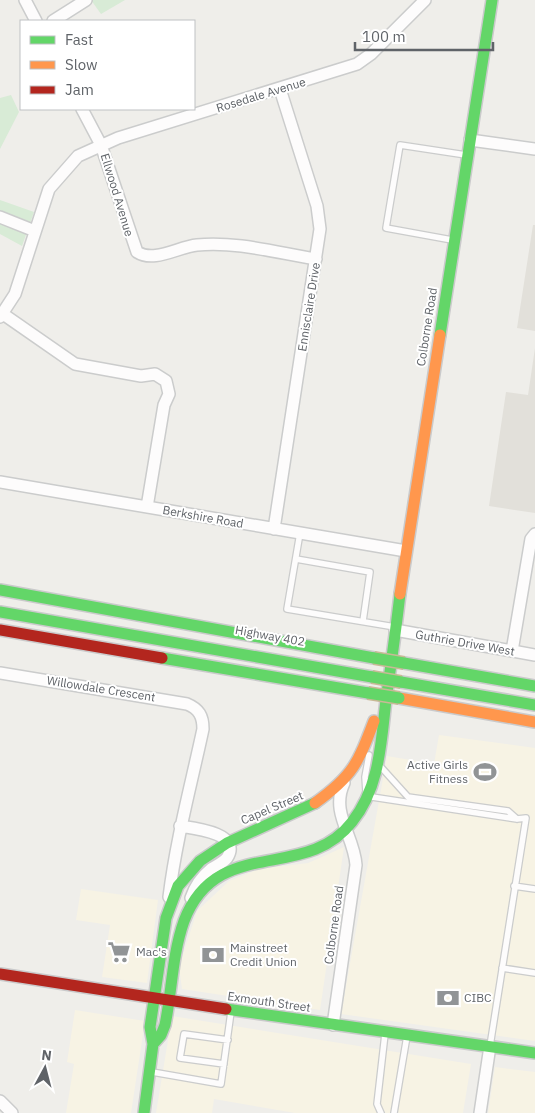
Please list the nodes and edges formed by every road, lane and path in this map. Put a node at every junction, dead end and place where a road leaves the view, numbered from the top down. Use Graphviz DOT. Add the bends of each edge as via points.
graph roads {
  1 [pos="25,0"];
  2 [pos="86,0"];
  3 [pos="425,0"];
  4 [pos="492,0"];
  5 [pos="35,20"];
  6 [pos="55,20"];
  7 [pos="280,89"];
  8 [pos="83,110"];
  9 [pos="470,140"];
  10 [pos="101,145"];
  11 [pos="535,149"];
  12 [pos="468,155"];
  13 [pos="0,217"];
  14 [pos="35,230"];
  15 [pos="454,240"];
  16 [pos="316,259"];
  17 [pos="2,316"];
  18 [pos="0,482"];
  19 [pos="147,507"];
  20 [pos="274,529"];
  21 [pos="300,533"];
  22 [pos="533,536"];
  23 [pos="406,551"];
  24 [pos="296,559"];
  25 [pos="0,590"];
  26 [pos="0,602"];
  27 [pos="0,612"];
  28 [pos="363,622"];
  29 [pos="395,628"];
  30 [pos="0,630"];
  31 [pos="512,652"];
  32 [pos="535,655"];
  33 [pos="390,659"];
  34 [pos="373,667"];
  35 [pos="403,672"];
  36 [pos="0,673"];
  37 [pos="535,686"];
  38 [pos="535,695"];
  39 [pos="535,705"];
  40 [pos="199,712"];
  41 [pos="535,722"];
  42 [pos="371,735"];
  43 [pos="378,764"];
  44 [pos="348,776"];
  45 [pos="370,796"];
  46 [pos="362,810"];
  47 [pos="517,819"];
  48 [pos="180,826"];
  49 [pos="346,830"];
  50 [pos="227,843"];
  51 [pos="356,865"];
  52 [pos="514,886"];
  53 [pos="535,889"];
  54 [pos="168,908"];
  55 [pos="185,919"];
  56 [pos="502,968"];
  57 [pos="535,973"];
  58 [pos="0,974"];
  59 [pos="154,999"];
  60 [pos="168,1001"];
  61 [pos="232,1010"];
  62 [pos="333,1025"];
  63 [pos="385,1032"];
  64 [pos="407,1035"];
  65 [pos="228,1040"];
  66 [pos="154,1044"];
  67 [pos="490,1046"];
  68 [pos="535,1053"];
  69 [pos="224,1064"];
  70 [pos="150,1072"];
  71 [pos="0,1102"];
  72 [pos="12,1113"];
  73 [pos="144,1113"];
  74 [pos="381,1113"];
  75 [pos="394,1113"];
  76 [pos="480,1113"];
  1 -- 5 [label="street"];
  2 -- 6 [label="street"];
  3 -- 7 [label="street, Rosedale Avenue" via="357,64"];
  4 -- 9 [label="main road, Colborne Road"];
  7 -- 10 [label="street, Rosedale Avenue"];
  7 -- 16 [label="street, Ennisclaire Drive" via="318,215 320,236"];
  8 -- 10 [label="street, Ellwood Avenue"];
  9 -- 11 [label="street"];
  9 -- 12 [label="main road, Colborne Road"];
  10 -- 14 [label="street, Rosedale Avenue" via="78,156 68,165 49,190"];
  10 -- 16 [label="street, Ellwood Avenue" via="131,242 141,255 215,244"];
  12 -- 15 [label="main road, Colborne Road"];
  12 -- 15 [label="lane" via="400,145 386,228"];
  13 -- 14 [label="street"];
  14 -- 17 [label="street, Rosedale Avenue" via="15,294"];
  15 -- 23 [label="main road, Colborne Road"];
  16 -- 20 [label="street, Ennisclaire Drive"];
  17 -- 19 [label="street" via="75,364 140,376 155,374 166,381 169,394 164,405"];
  18 -- 19 [label="street, Berkshire Road"];
  19 -- 20 [label="street, Berkshire Road"];
  20 -- 21 [label="street, Berkshire Road"];
  21 -- 23 [label="street, Berkshire Road"];
  21 -- 24 [label="lane"];
  22 -- 31 [label="street"];
  23 -- 29 [label="main road, Colborne Road"];
  24 -- 28 [label="lane" via="370,572"];
  24 -- 28 [label="lane" via="287,609"];
  25 -- 34 [label="main road"];
  26 -- 34 [label="main road, Highway 402"];
  27 -- 34 [label="main road"];
  28 -- 29 [label="lane"];
  29 -- 31 [label="street, Guthrie Drive West"];
  29 -- 33 [label="main road, Colborne Road"];
  30 -- 41 [label="main road, bridge"];
  31 -- 32 [label="street, Guthrie Drive West"];
  33 -- 42 [label="main road, Colborne Road"];
  33 -- 43 [label="main road, Colborne Road"];
  34 -- 35 [label="main road, Highway 402"];
  35 -- 37 [label="main road"];
  35 -- 38 [label="main road, Highway 402"];
  35 -- 39 [label="main road"];
  36 -- 40 [label="street, Willowdale Crescent" via="187,704"];
  40 -- 48 [label="street, Capel Street" via="203,729"];
  42 -- 44 [label="main road, Colborne Road" via="364,754"];
  42 -- 45 [label="lane" via="364,783"];
  43 -- 45 [label="main road, Colborne Road"];
  43 -- 47 [label="lane" via="408,797 508,811"];
  44 -- 49 [label="street, Colborne Road" via="341,790 339,808"];
  44 -- 50 [label="main road, Capel Street" via="332,793 298,814"];
  45 -- 46 [label="main road, Colborne Road"];
  45 -- 47 [label="lane"];
  46 -- 49 [label="main road, Colborne Road"];
  46 -- 51 [label="street" via="353,832"];
  47 -- 52 [label="lane" via="526,818"];
  48 -- 50 [label="street" via="219,834"];
  48 -- 54 [label="street, Capel Street"];
  49 -- 51 [label="street, Colborne Road"];
  49 -- 55 [label="main road, Capel Street" via="314,852 257,860 234,868 204,889"];
  50 -- 54 [label="main road, Capel Street" via="189,872 177,887"];
  50 -- 55 [label="street, Capel Street" via="228,856 199,881 190,898"];
  51 -- 62 [label="street, Colborne Road"];
  52 -- 53 [label="lane"];
  52 -- 56 [label="lane"];
  54 -- 59 [label="main road, Capel Street"];
  55 -- 60 [label="main road, Capel Street" via="175,954"];
  56 -- 57 [label="lane"];
  56 -- 67 [label="lane"];
  58 -- 59 [label="main road, Exmouth Street"];
  59 -- 60 [label="main road, Exmouth Street"];
  59 -- 66 [label="main road, Capel Street" via="150,1027"];
  60 -- 61 [label="main road, Exmouth Street"];
  60 -- 66 [label="main road, Capel Street" via="164,1030"];
  61 -- 62 [label="main road, Exmouth Street"];
  61 -- 65 [label="lane"];
  62 -- 63 [label="main road, Exmouth Street"];
  63 -- 64 [label="main road, Exmouth Street"];
  63 -- 74 [label="lane" via="377,1104"];
  64 -- 67 [label="main road, Exmouth Street"];
  64 -- 75 [label="lane"];
  65 -- 69 [label="lane"];
  65 -- 69 [label="lane" via="184,1034 180,1058"];
  66 -- 70 [label="main road, Capel Street"];
  67 -- 68 [label="main road, Exmouth Street"];
  67 -- 76 [label="street"];
  69 -- 70 [label="lane" via="222,1084"];
  70 -- 73 [label="main road, Capel Street"];
  71 -- 72 [label="street"];
}
